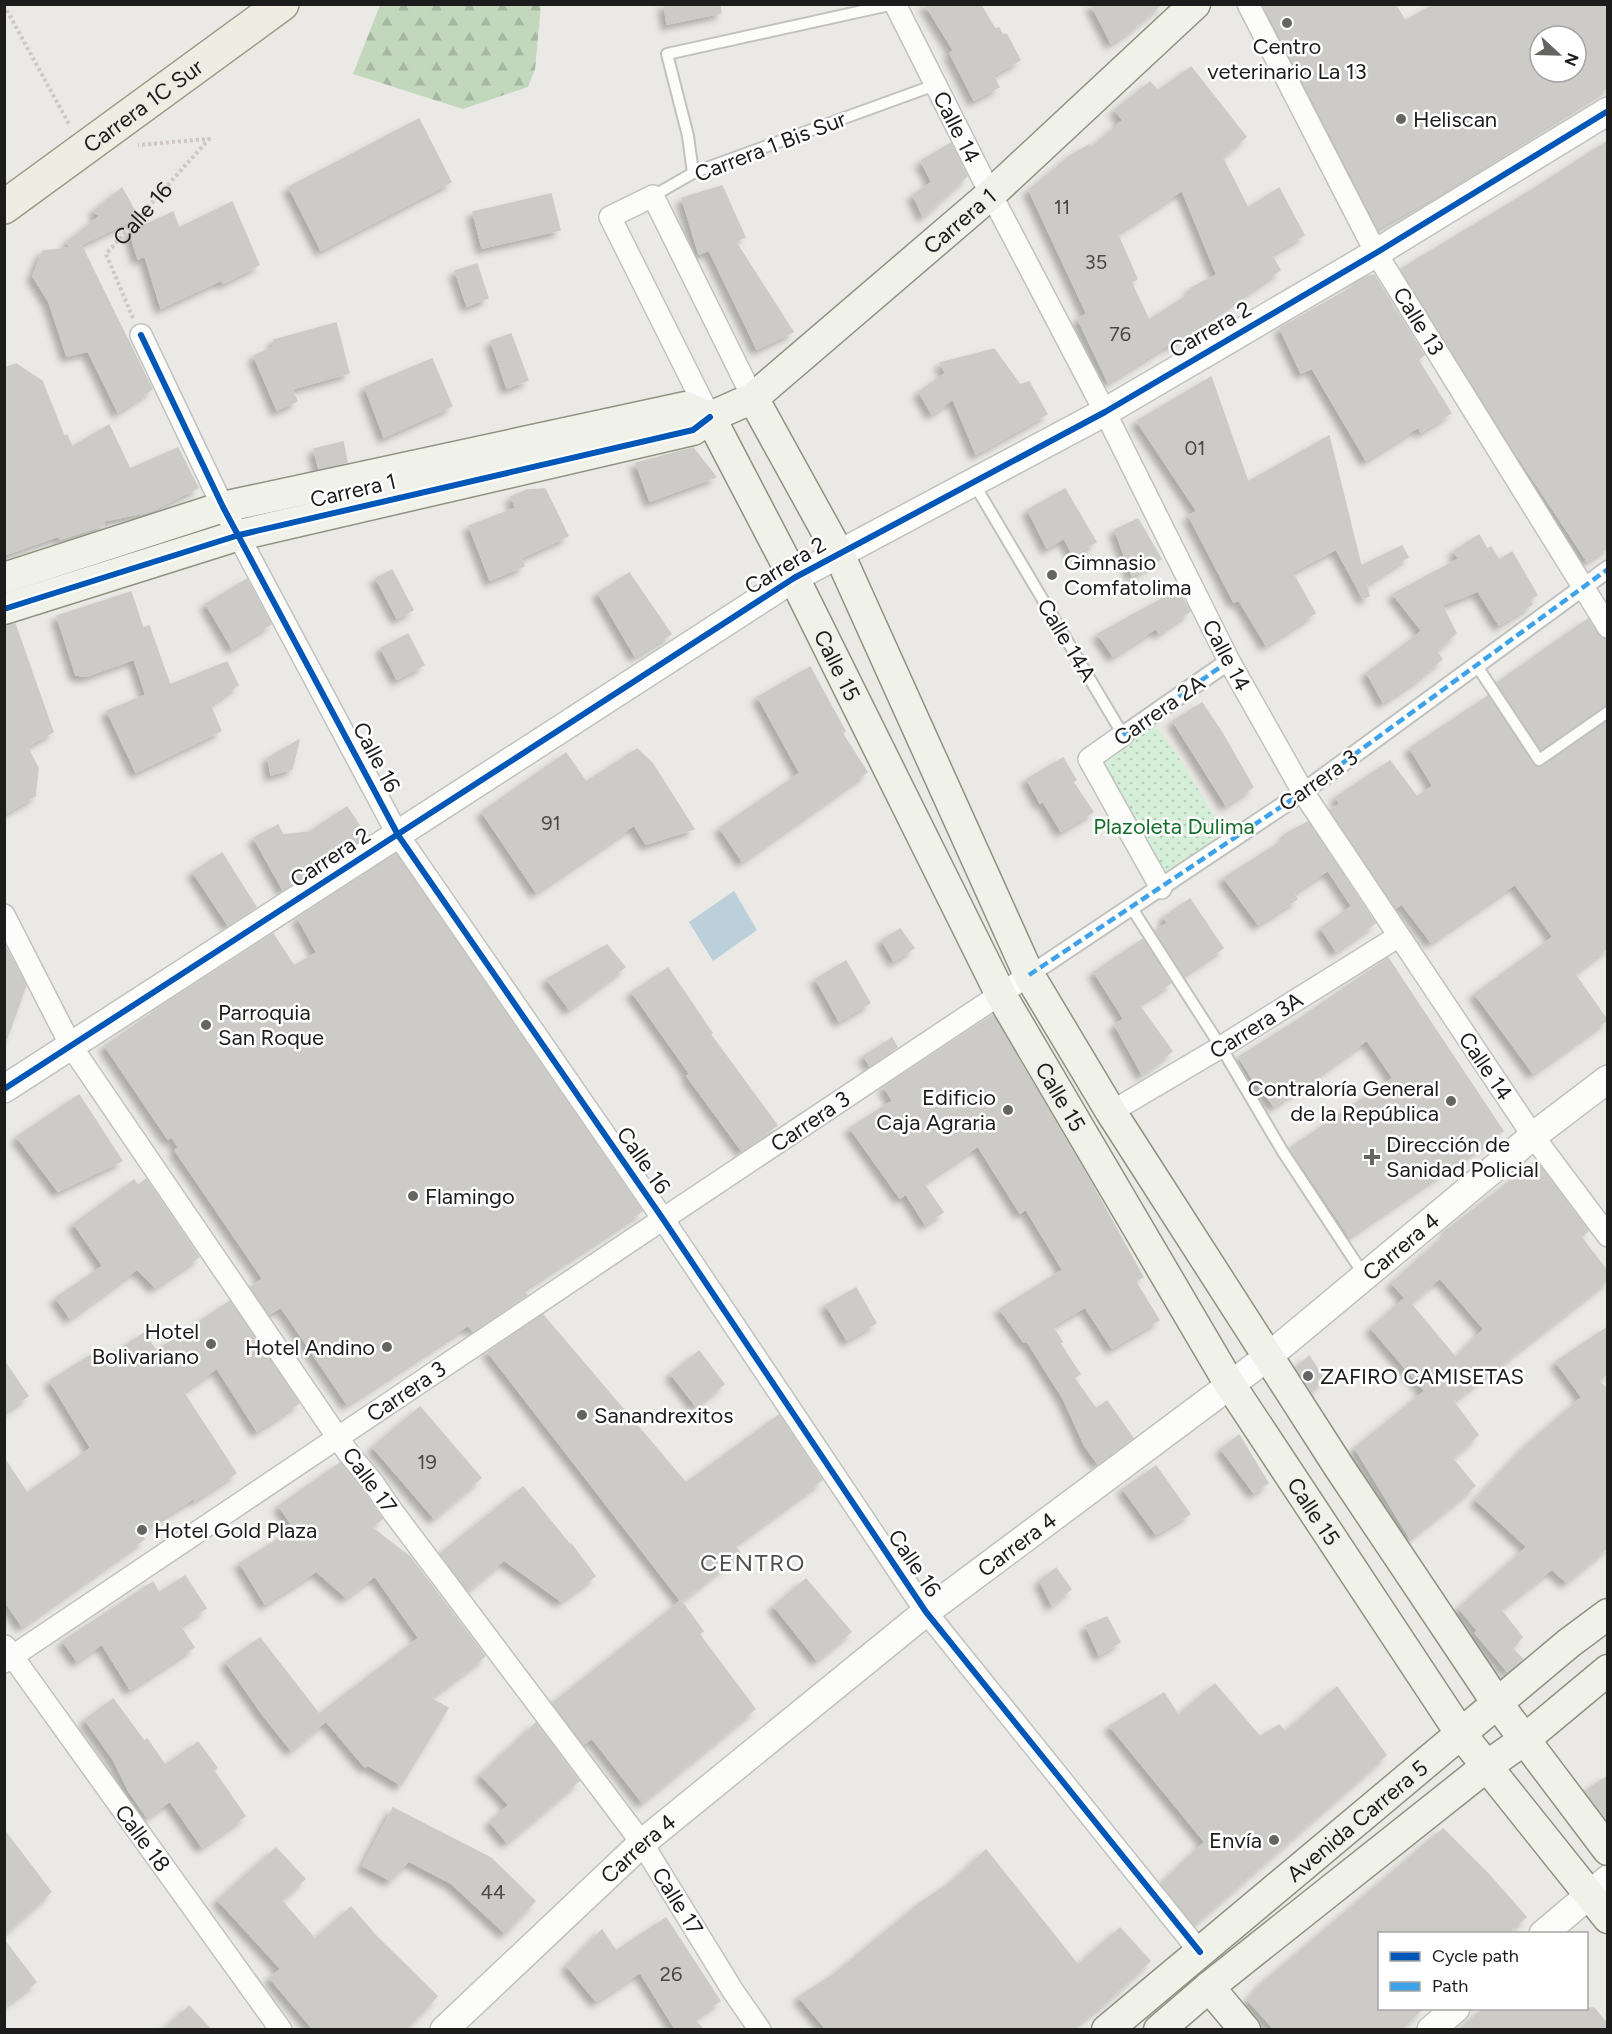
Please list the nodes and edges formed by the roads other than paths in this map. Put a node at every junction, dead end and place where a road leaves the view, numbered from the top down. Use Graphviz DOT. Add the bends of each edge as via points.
graph roads {
  1 [pos="282,4"];
  2 [pos="895,4"];
  3 [pos="1195,4"];
  4 [pos="1248,4"];
  5 [pos="935,85"];
  6 [pos="1608,111"];
  7 [pos="693,173"];
  8 [pos="991,194"];
  9 [pos="653,196"];
  10 [pos="4,207"];
  11 [pos="610,217"];
  12 [pos="1376,253"];
  13 [pos="141,335"];
  14 [pos="753,398"];
  15 [pos="1105,412"];
  16 [pos="710,417"];
  17 [pos="973,482"];
  18 [pos="223,507"];
  19 [pos="239,535"];
  20 [pos="839,554"];
  21 [pos="1608,569"];
  22 [pos="4,578"];
  23 [pos="794,578"];
  24 [pos="1583,587"];
  25 [pos="4,609"];
  26 [pos="1608,627"];
  27 [pos="1229,661"];
  28 [pos="1477,666"];
  29 [pos="1608,712"];
  30 [pos="1124,735"];
  31 [pos="1303,792"];
  32 [pos="398,835"];
  33 [pos="1161,888"];
  34 [pos="1131,907"];
  35 [pos="4,915"];
  36 [pos="1399,936"];
  37 [pos="1029,975"];
  38 [pos="1001,995"];
  39 [pos="71,1046"];
  40 [pos="1221,1047"];
  41 [pos="1608,1079"];
  42 [pos="4,1089"];
  43 [pos="1112,1112"];
  44 [pos="1533,1136"];
  45 [pos="663,1219"];
  46 [pos="1608,1236"];
  47 [pos="1364,1275"];
  48 [pos="1269,1356"];
  49 [pos="1229,1383"];
  50 [pos="339,1436"];
  51 [pos="926,1612"];
  52 [pos="1608,1614"];
  53 [pos="7,1655"];
  54 [pos="1608,1670"];
  55 [pos="1497,1703"];
  56 [pos="1461,1734"];
  57 [pos="1524,1740"];
  58 [pos="1487,1766"];
  59 [pos="642,1844"];
  60 [pos="1608,1850"];
  61 [pos="1598,1887"];
  62 [pos="1608,1918"];
  63 [pos="1545,1932"];
  64 [pos="1200,1952"];
  65 [pos="1209,1987"];
  66 [pos="1454,2010"];
  67 [pos="281,2030"];
  68 [pos="444,2030"];
  69 [pos="760,2030"];
  70 [pos="1107,2030"];
  71 [pos="1160,2030"];
  72 [pos="1245,2030"];
  73 [pos="1431,2030"];
  1 -- 10 [label="main road, Carrera 1C Sur"];
  2 -- 5 [label="street, Calle 14"];
  2 -- 7 [label="lane" via="667,54 688,136"];
  3 -- 8 [label="main road, Carrera 1"];
  4 -- 12 [label="street, Calle 13"];
  5 -- 7 [label="lane, Carrera 1 Bis Sur"];
  5 -- 8 [label="street, Calle 14"];
  6 -- 12 [label="street, Carrera 2"];
  7 -- 9 [label="lane, Carrera 1 Bis Sur"];
  8 -- 14 [label="main road, Carrera 1"];
  8 -- 15 [label="street, Calle 14"];
  9 -- 11 [label="street, Carrera 1 Bis Sur"];
  9 -- 14 [label="street, Calle 15"];
  11 -- 16 [label="street, Calle 15"];
  12 -- 15 [label="street, Carrera 2"];
  12 -- 24 [label="street, Calle 13"];
  13 -- 18 [label="street, Calle 16"];
  14 -- 16 [label="main road, Carrera 1"];
  14 -- 20 [label="main road, Calle 15"];
  15 -- 17 [label="street, Carrera 2"];
  15 -- 27 [label="street, Calle 14"];
  16 -- 18 [label="main road, Carrera 1" via="686,407"];
  16 -- 19 [label="main road, Carrera 1" via="693,430"];
  16 -- 23 [label="main road, Calle 15"];
  17 -- 20 [label="street, Carrera 2"];
  17 -- 30 [label="lane, Calle 14A"];
  18 -- 19 [label="street, Calle 16"];
  18 -- 22 [label="main road, Carrera 1"];
  19 -- 25 [label="main road, Carrera 1"];
  19 -- 32 [label="street, Calle 16"];
  20 -- 23 [label="street, Carrera 2"];
  20 -- 37 [label="main road, Calle 15"];
  21 -- 24 [label="street, Carrera 3"];
  23 -- 32 [label="street, Carrera 2"];
  23 -- 38 [label="main road, Calle 15"];
  24 -- 26 [label="street, Calle 13"];
  24 -- 28 [label="street, Carrera 3"];
  27 -- 30 [label="street, Carrera 2A"];
  27 -- 31 [label="street, Calle 14"];
  28 -- 29 [label="lane" via="1539,760"];
  28 -- 31 [label="street, Carrera 3"];
  30 -- 33 [label="street, Carrera 2A" via="1089,759"];
  31 -- 33 [label="street, Carrera 3"];
  31 -- 36 [label="street, Calle 14"];
  32 -- 39 [label="street, Carrera 2"];
  32 -- 45 [label="street, Calle 16"];
  33 -- 34 [label="street, Carrera 3"];
  34 -- 37 [label="street, Carrera 3"];
  34 -- 40 [label="lane"];
  35 -- 39 [label="street, Calle 17"];
  36 -- 40 [label="street, Carrera 3A"];
  36 -- 44 [label="street, Calle 14"];
  37 -- 38 [label="street, Carrera 3"];
  37 -- 43 [label="main road, Calle 15"];
  38 -- 45 [label="street, Carrera 3"];
  38 -- 49 [label="main road, Calle 15"];
  39 -- 42 [label="street, Carrera 2"];
  39 -- 50 [label="street, Calle 17"];
  40 -- 43 [label="street, Carrera 3A"];
  40 -- 47 [label="lane" via="1283,1152"];
  41 -- 44 [label="street, Carrera 4"];
  43 -- 48 [label="main road, Calle 15"];
  44 -- 46 [label="street, Calle 14"];
  44 -- 47 [label="street, Carrera 4"];
  45 -- 50 [label="street, Carrera 3"];
  45 -- 51 [label="street, Calle 16"];
  47 -- 48 [label="street, Carrera 4"];
  48 -- 49 [label="street, Carrera 4"];
  48 -- 55 [label="main road, Calle 15"];
  49 -- 51 [label="street, Carrera 4"];
  49 -- 56 [label="main road, Calle 15"];
  50 -- 53 [label="street, Carrera 3"];
  50 -- 59 [label="street, Calle 17"];
  51 -- 59 [label="street, Carrera 4"];
  51 -- 64 [label="street, Calle 16"];
  52 -- 55 [label="main road, Avenida Carrera 5"];
  53 -- 67 [label="street, Calle 18"];
  54 -- 57 [label="main road, Avenida Carrera 5"];
  55 -- 56 [label="main road, Avenida Carrera 5"];
  55 -- 57 [label="main road, Calle 15"];
  56 -- 58 [label="main road, Calle 15"];
  56 -- 64 [label="main road, Avenida Carrera 5"];
  57 -- 58 [label="main road, Avenida Carrera 5"];
  57 -- 60 [label="main road, Calle 15"];
  58 -- 61 [label="main road, Calle 15"];
  58 -- 65 [label="main road, Avenida Carrera 5"];
  59 -- 68 [label="street, Carrera 4"];
  59 -- 69 [label="street, Calle 17"];
  61 -- 62 [label="main road, Calle 15"];
  61 -- 63 [label="street"];
  64 -- 70 [label="main road, Avenida Carrera 5"];
  65 -- 71 [label="main road, Avenida Carrera 5"];
  65 -- 72 [label="main road"];
  66 -- 73 [label="street"];
}
